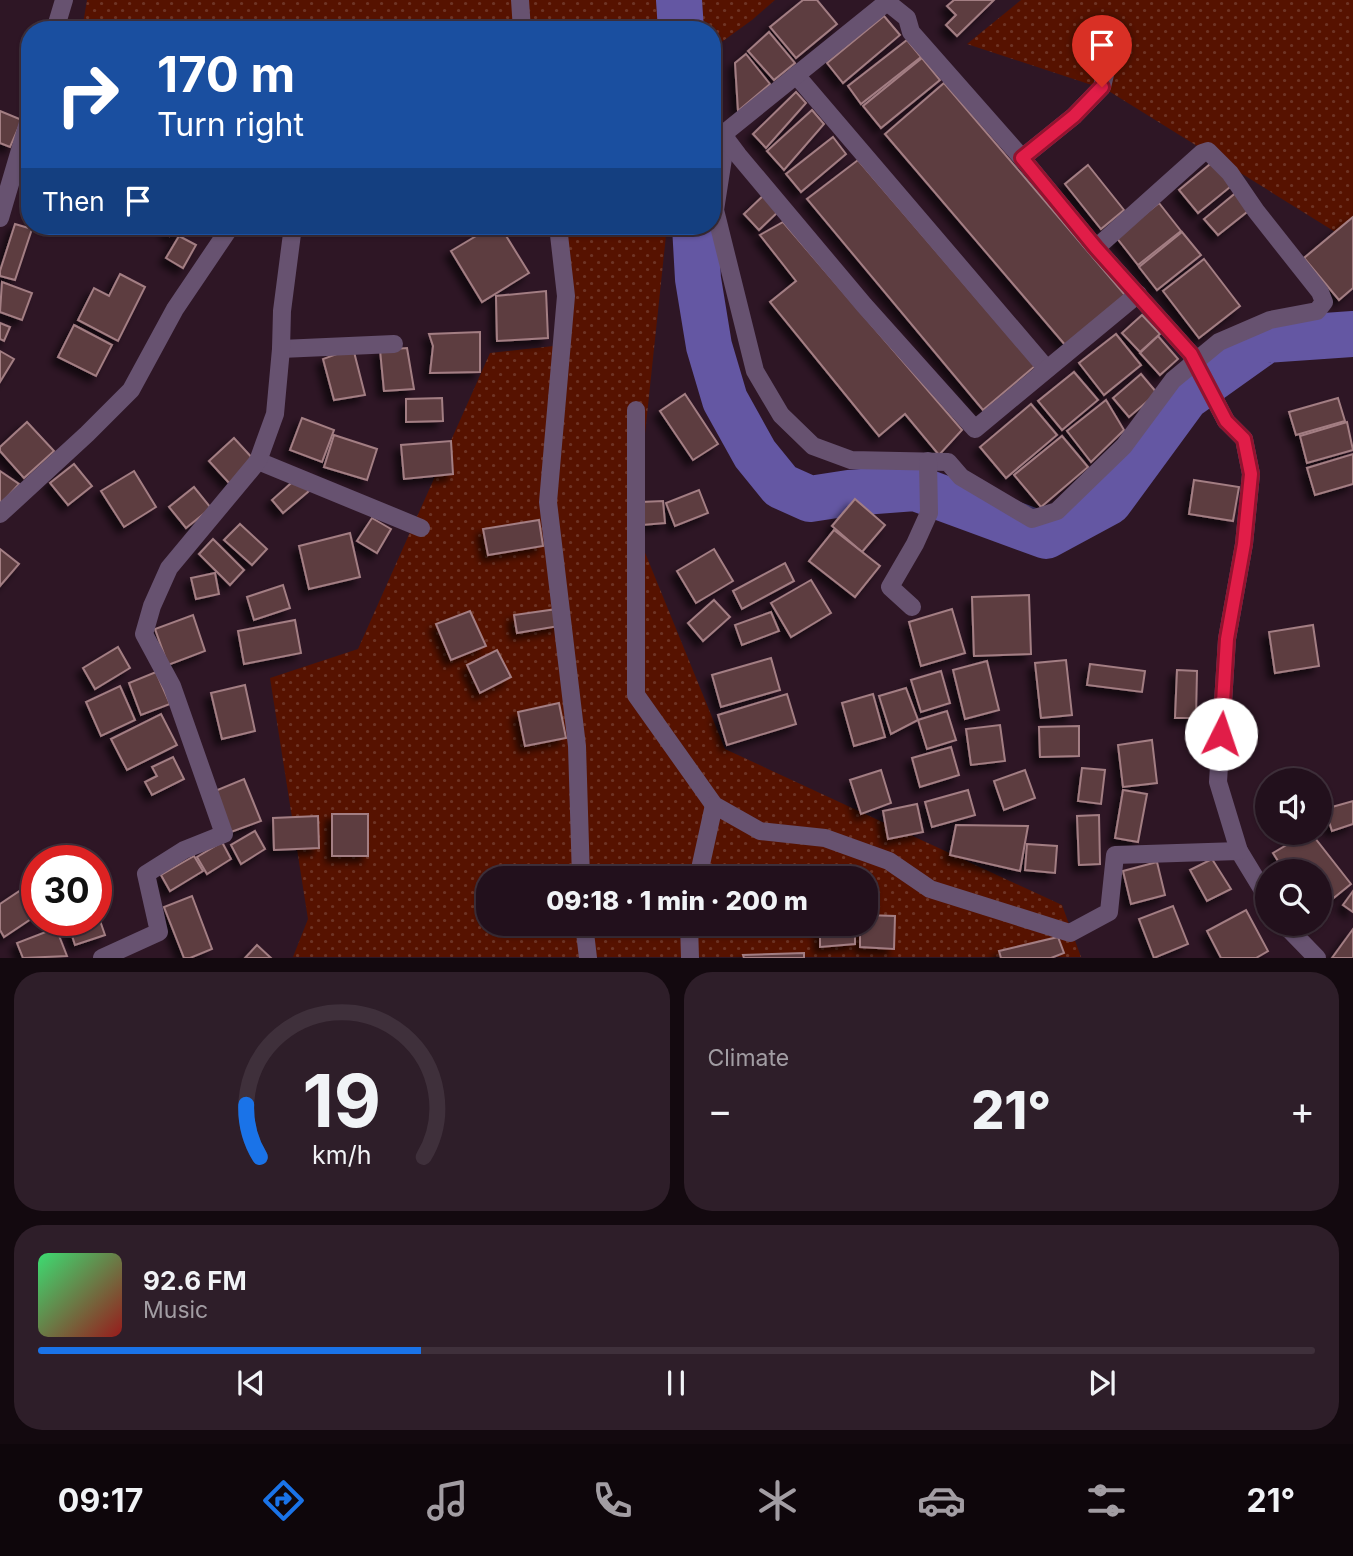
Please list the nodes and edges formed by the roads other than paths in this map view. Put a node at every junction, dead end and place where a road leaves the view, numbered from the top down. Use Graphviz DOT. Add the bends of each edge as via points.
graph roads {
  1 [pos="64,0"];
  2 [pos="520,0"];
  3 [pos="887,1"];
  4 [pos="58,21"];
  5 [pos="521,21"];
  6 [pos="1116,29"];
  7 [pos="796,75"];
  8 [pos="726,139"];
  9 [pos="21,147"];
  10 [pos="1022,158"];
  11 [pos="721,171"];
  12 [pos="0,218"];
  13 [pos="721,234"];
  14 [pos="223,235"];
  15 [pos="292,235"];
  16 [pos="559,235"];
  17 [pos="1096,248"];
  18 [pos="1138,294"];
  19 [pos="394,344"];
  20 [pos="281,349"];
  21 [pos="1047,369"];
  22 [pos="636,410"];
  23 [pos="258,461"];
  24 [pos="928,461"];
  25 [pos="0,514"];
  26 [pos="421,528"];
  27 [pos="912,607"];
  28 [pos="714,805"];
  29 [pos="1238,851"];
  30 [pos="581,866"];
  31 [pos="701,866"];
  32 [pos="1255,878"];
  33 [pos="585,936"];
  34 [pos="689,936"];
  35 [pos="1296,936"];
  36 [pos="102,957"];
  37 [pos="588,957"];
  38 [pos="690,957"];
  39 [pos="1317,957"];
  1 -- 4 [label="street"];
  2 -- 5 [label="street"];
  3 -- 7 [label="street"];
  3 -- 10 [label="street" via="907,18 911,32"];
  6 -- 10 [label="street" via="1102,87"];
  7 -- 8 [label="street" via="727,131"];
  7 -- 21 [label="street"];
  8 -- 11 [label="street"];
  8 -- 21 [label="street" via="975,429"];
  9 -- 12 [label="street"];
  10 -- 17 [label="street"];
  13 -- 24 [label="street" via="755,371 781,415 813,446 851,460"];
  14 -- 25 [label="street" via="131,390"];
  15 -- 20 [label="street"];
  16 -- 30 [label="street" via="566,296 548,502 577,746"];
  17 -- 18 [label="street"];
  17 -- 24 [label="street" via="1208,151 1230,173 1324,302 1317,311 1269,320 1219,342 1172,380 1124,446 1057,511 1032,519 961,477 947,462"];
  18 -- 21 [label="street"];
  18 -- 29 [label="street, bridge" via="1191,354 1226,421 1244,439 1251,474 1227,639 1218,782"];
  19 -- 20 [label="street"];
  20 -- 23 [label="street" via="275,414"];
  22 -- 28 [label="street" via="636,695"];
  23 -- 26 [label="street"];
  23 -- 36 [label="street" via="169,568 144,635 172,686 224,834 184,850 146,874 159,932"];
  24 -- 27 [label="street" via="929,513 890,587"];
  28 -- 29 [label="street" via="760,831 825,838 889,861 930,889 1070,933 1109,912 1115,855"];
  28 -- 31 [label="street"];
  29 -- 32 [label="street"];
  33 -- 37 [label="street"];
  34 -- 38 [label="street"];
  35 -- 39 [label="street"];
}
